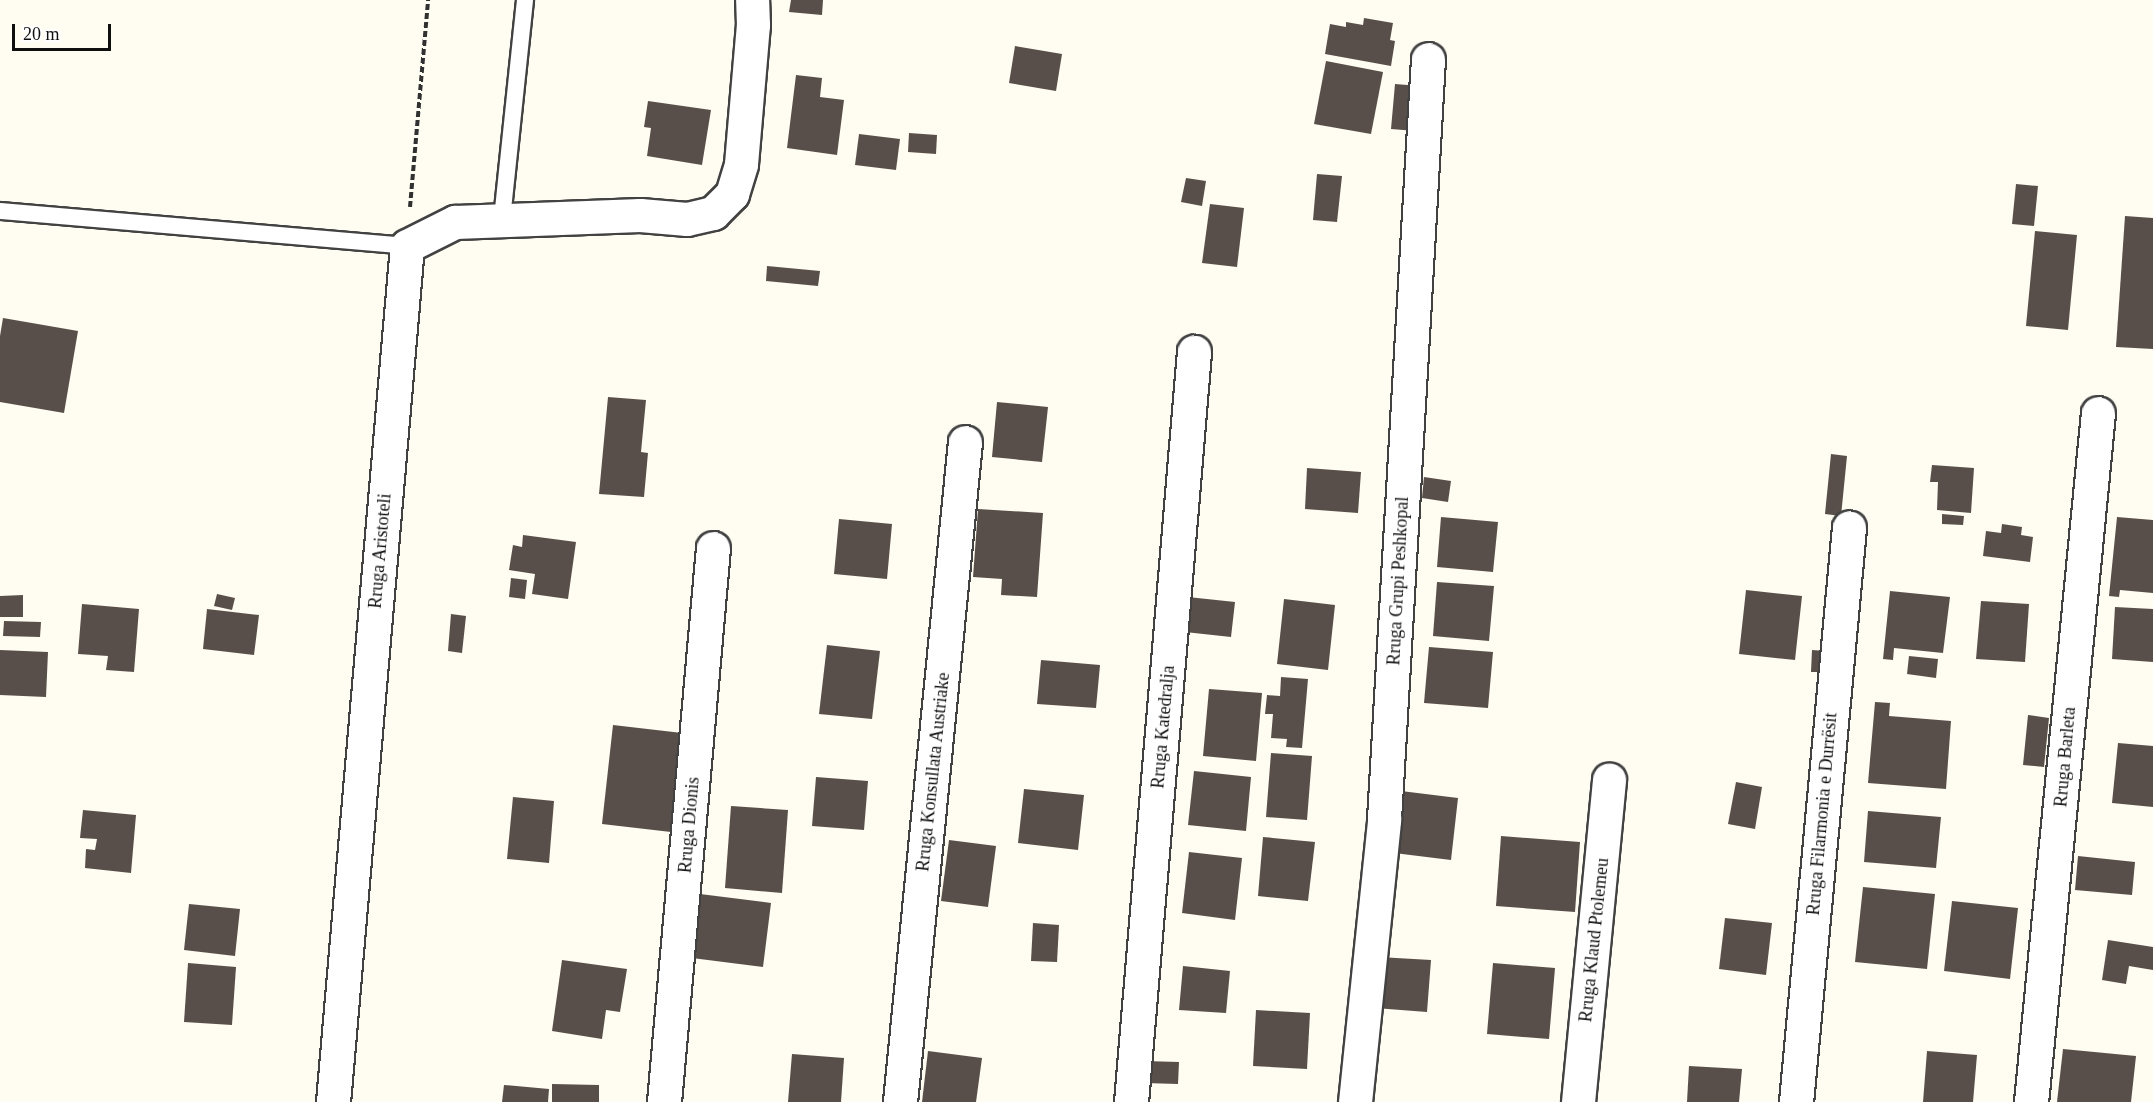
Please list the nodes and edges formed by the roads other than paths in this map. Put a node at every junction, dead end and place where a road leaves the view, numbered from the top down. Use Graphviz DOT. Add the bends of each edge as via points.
graph roads {
  1 [pos="525,0"];
  2 [pos="752,0"];
  3 [pos="1428,59"];
  4 [pos="0,211"];
  5 [pos="502,219"];
  6 [pos="407,246"];
  7 [pos="1194,352"];
  8 [pos="2098,413"];
  9 [pos="965,442"];
  10 [pos="1849,526"];
  11 [pos="713,548"];
  12 [pos="1610,779"];
  13 [pos="333,1102"];
  14 [pos="664,1102"];
  15 [pos="900,1102"];
  16 [pos="1131,1102"];
  17 [pos="1355,1102"];
  18 [pos="1578,1102"];
  19 [pos="1796,1102"];
  20 [pos="2031,1102"];
  1 -- 5 [label="lane"];
  2 -- 5 [label="street" via="741,164 732,194 713,213 687,219 640,215"];
  3 -- 17 [label="street, Rruga Grupi Peshkopal" via="1384,819"];
  4 -- 6 [label="lane"];
  5 -- 6 [label="street" via="456,222"];
  6 -- 13 [label="street, Rruga Aristoteli"];
  7 -- 16 [label="street, Rruga Katedralja"];
  8 -- 20 [label="street, Rruga Barleta"];
  9 -- 15 [label="street, Rruga Konsullata Austriake"];
  10 -- 19 [label="street, Rruga Filarmonia e Durrësit"];
  11 -- 14 [label="street, Rruga Dionis"];
  12 -- 18 [label="street, Rruga Klaud Ptolemeu"];
}
